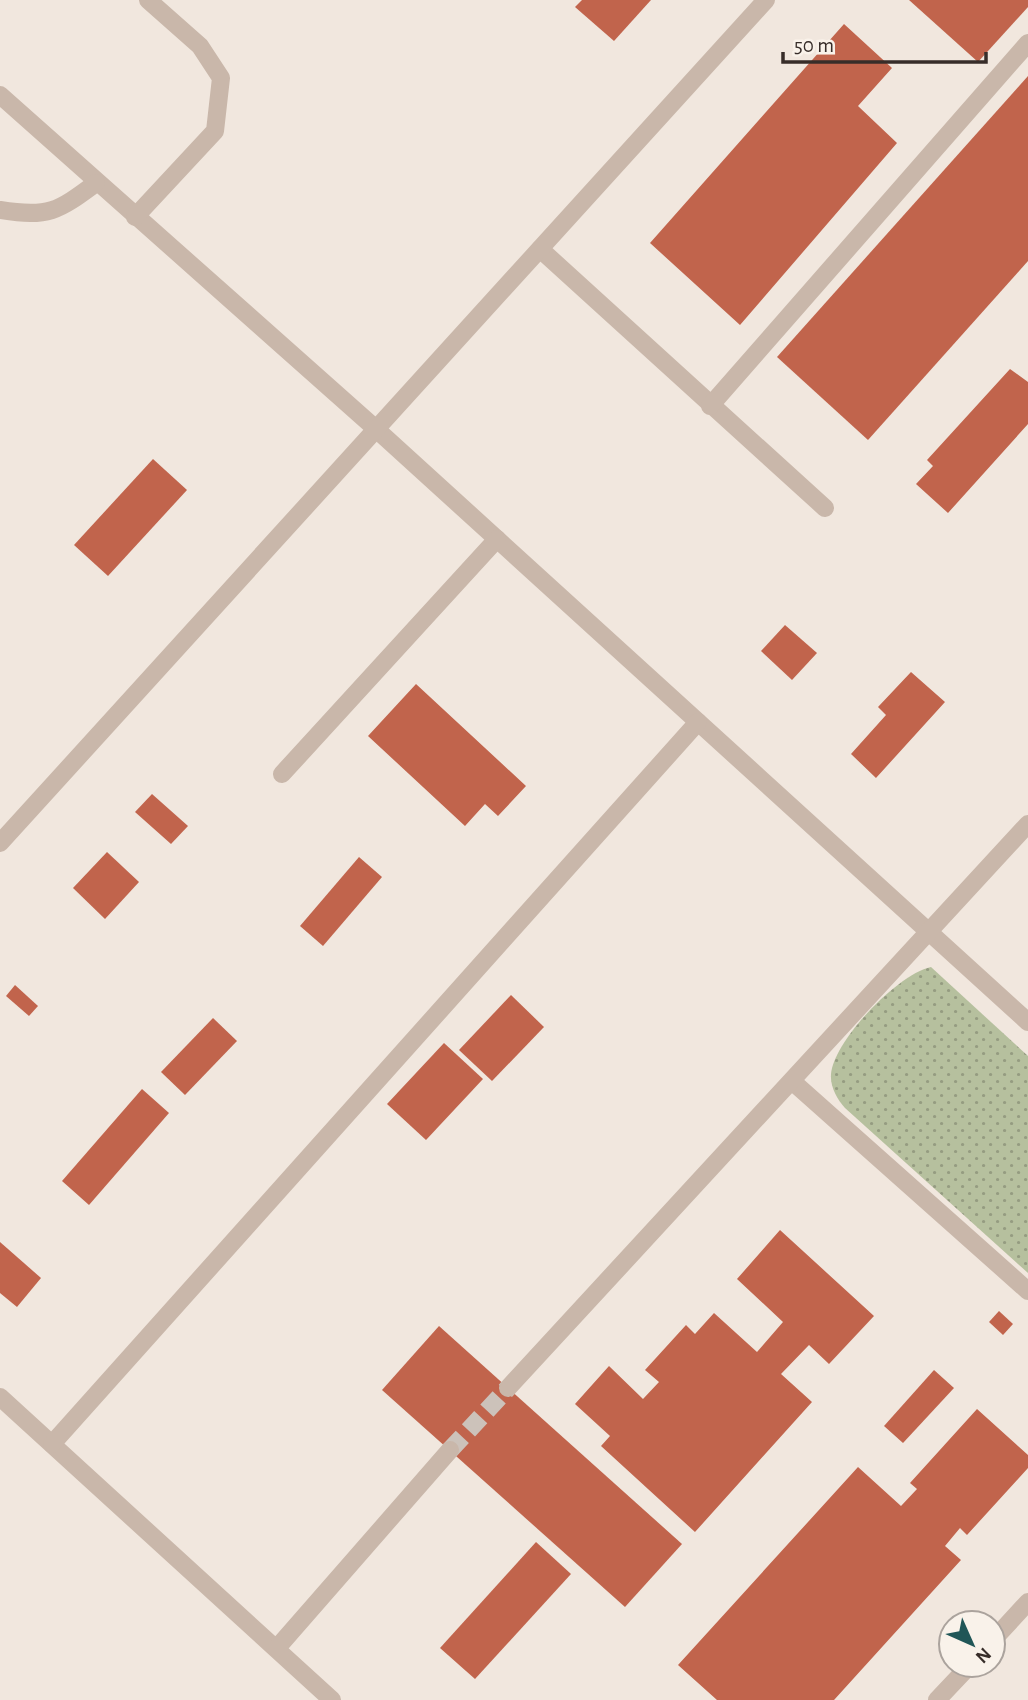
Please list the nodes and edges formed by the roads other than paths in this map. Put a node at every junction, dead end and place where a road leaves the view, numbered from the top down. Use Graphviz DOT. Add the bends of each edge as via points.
graph roads {
  1 [pos="148,0"];
  2 [pos="766,0"];
  3 [pos="1028,43"];
  4 [pos="0,95"];
  5 [pos="96,183"];
  6 [pos="0,210"];
  7 [pos="135,217"];
  8 [pos="540,249"];
  9 [pos="710,405"];
  10 [pos="376,429"];
  11 [pos="825,508"];
  12 [pos="497,539"];
  13 [pos="698,722"];
  14 [pos="282,774"];
  15 [pos="1028,824"];
  16 [pos="0,843"];
  17 [pos="930,932"];
  18 [pos="1028,1022"];
  19 [pos="793,1082"];
  20 [pos="1028,1292"];
  21 [pos="508,1388"];
  22 [pos="0,1397"];
  23 [pos="52,1444"];
  24 [pos="450,1450"];
  25 [pos="1028,1602"];
  26 [pos="1007,1625"];
  27 [pos="277,1648"];
  28 [pos="957,1679"];
  29 [pos="332,1700"];
  30 [pos="937,1700"];
  1 -- 7 [label="lane" via="200,46 221,78 215,131"];
  2 -- 8 [label="lane"];
  3 -- 9 [label="lane"];
  4 -- 5 [label="lane"];
  5 -- 6 [label="lane" via="58,211"];
  5 -- 7 [label="lane"];
  7 -- 10 [label="lane"];
  8 -- 9 [label="lane"];
  8 -- 10 [label="lane"];
  9 -- 11 [label="lane"];
  10 -- 12 [label="lane"];
  10 -- 16 [label="lane"];
  12 -- 13 [label="lane"];
  12 -- 14 [label="lane"];
  13 -- 17 [label="lane"];
  13 -- 23 [label="lane"];
  15 -- 17 [label="lane"];
  17 -- 18 [label="lane"];
  17 -- 19 [label="lane"];
  19 -- 20 [label="lane"];
  19 -- 21 [label="lane"];
  22 -- 23 [label="lane"];
  23 -- 27 [label="lane"];
  24 -- 27 [label="lane"];
  25 -- 26 [label="lane"];
  27 -- 29 [label="lane"];
  28 -- 30 [label="lane"];
}
